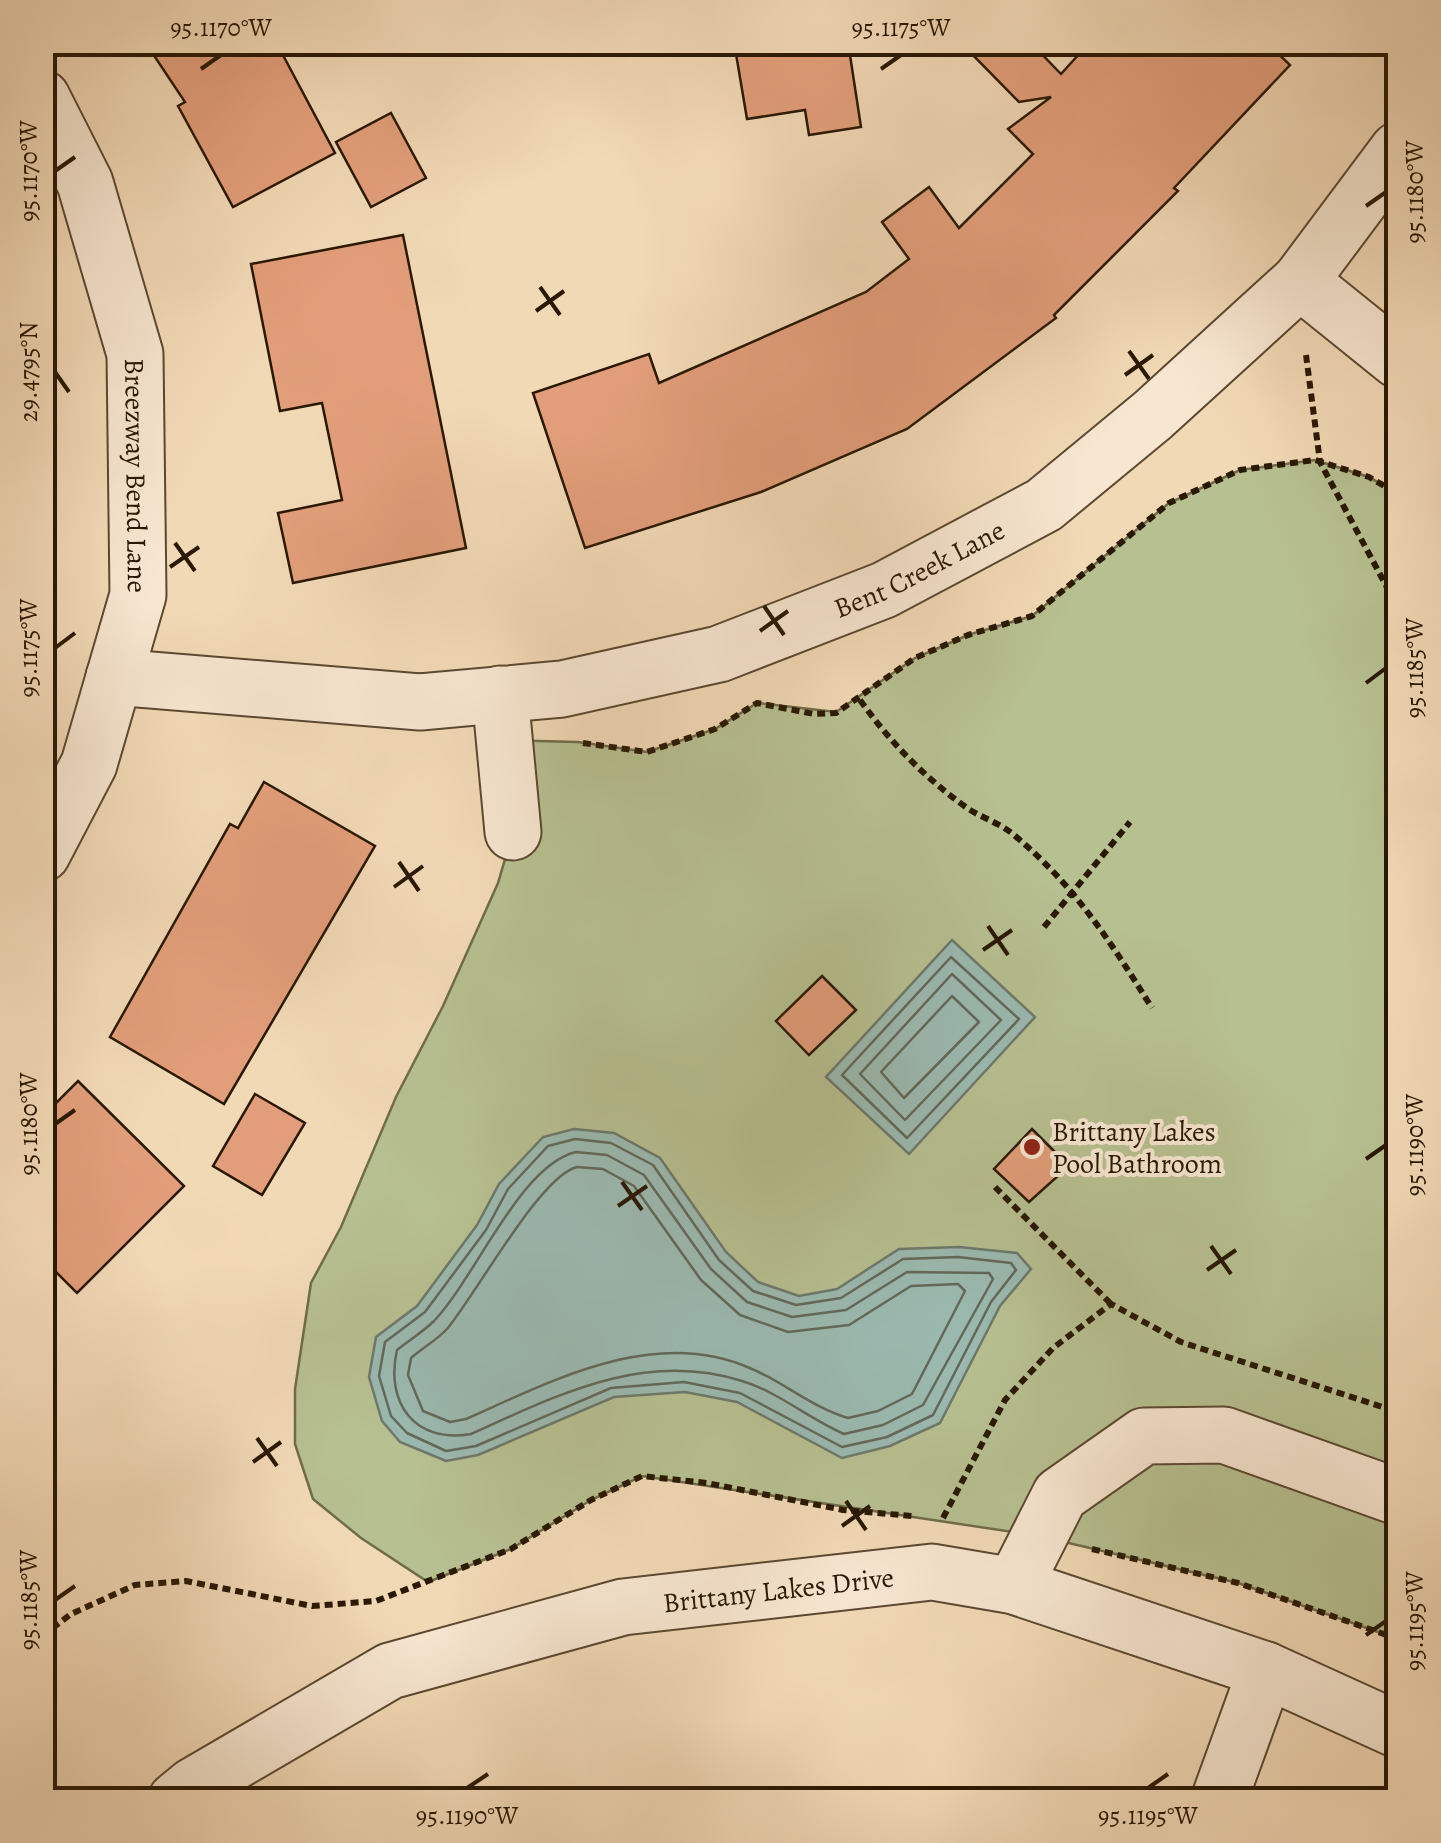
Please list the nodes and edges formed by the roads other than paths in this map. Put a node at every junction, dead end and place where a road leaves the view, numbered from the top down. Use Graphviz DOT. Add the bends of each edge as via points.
graph roads {
  1 [pos="42,98"];
  2 [pos="1398,150"];
  3 [pos="1300,281"];
  4 [pos="1398,360"];
  5 [pos="114,677"];
  6 [pos="500,694"];
  7 [pos="513,832"];
  8 [pos="42,854"];
  9 [pos="1398,1497"];
  10 [pos="1014,1586"];
  11 [pos="1266,1670"];
  12 [pos="1398,1730"];
  13 [pos="176,1800"];
  14 [pos="1219,1800"];
  1 -- 5 [label="street, Breezway Bend Lane" via="85,183 136,354 138,596"];
  2 -- 3 [label="street, Bent Creek Lane"];
  3 -- 4 [label="street"];
  3 -- 6 [label="street, Bent Creek Lane" via="1044,505 884,590 719,654 562,689"];
  5 -- 6 [label="street, Bent Creek Lane" via="420,702"];
  5 -- 8 [label="street, Breezway Bend Lane" via="89,764"];
  6 -- 7 [label="street"];
  9 -- 10 [label="street" via="1224,1435 1144,1436 1060,1495"];
  10 -- 11 [label="street, Brittany Lakes Drive"];
  10 -- 13 [label="street, Brittany Lakes Drive" via="932,1572 623,1607 390,1672"];
  11 -- 12 [label="street, Brittany Lakes Drive"];
  11 -- 14 [label="street"];
}
